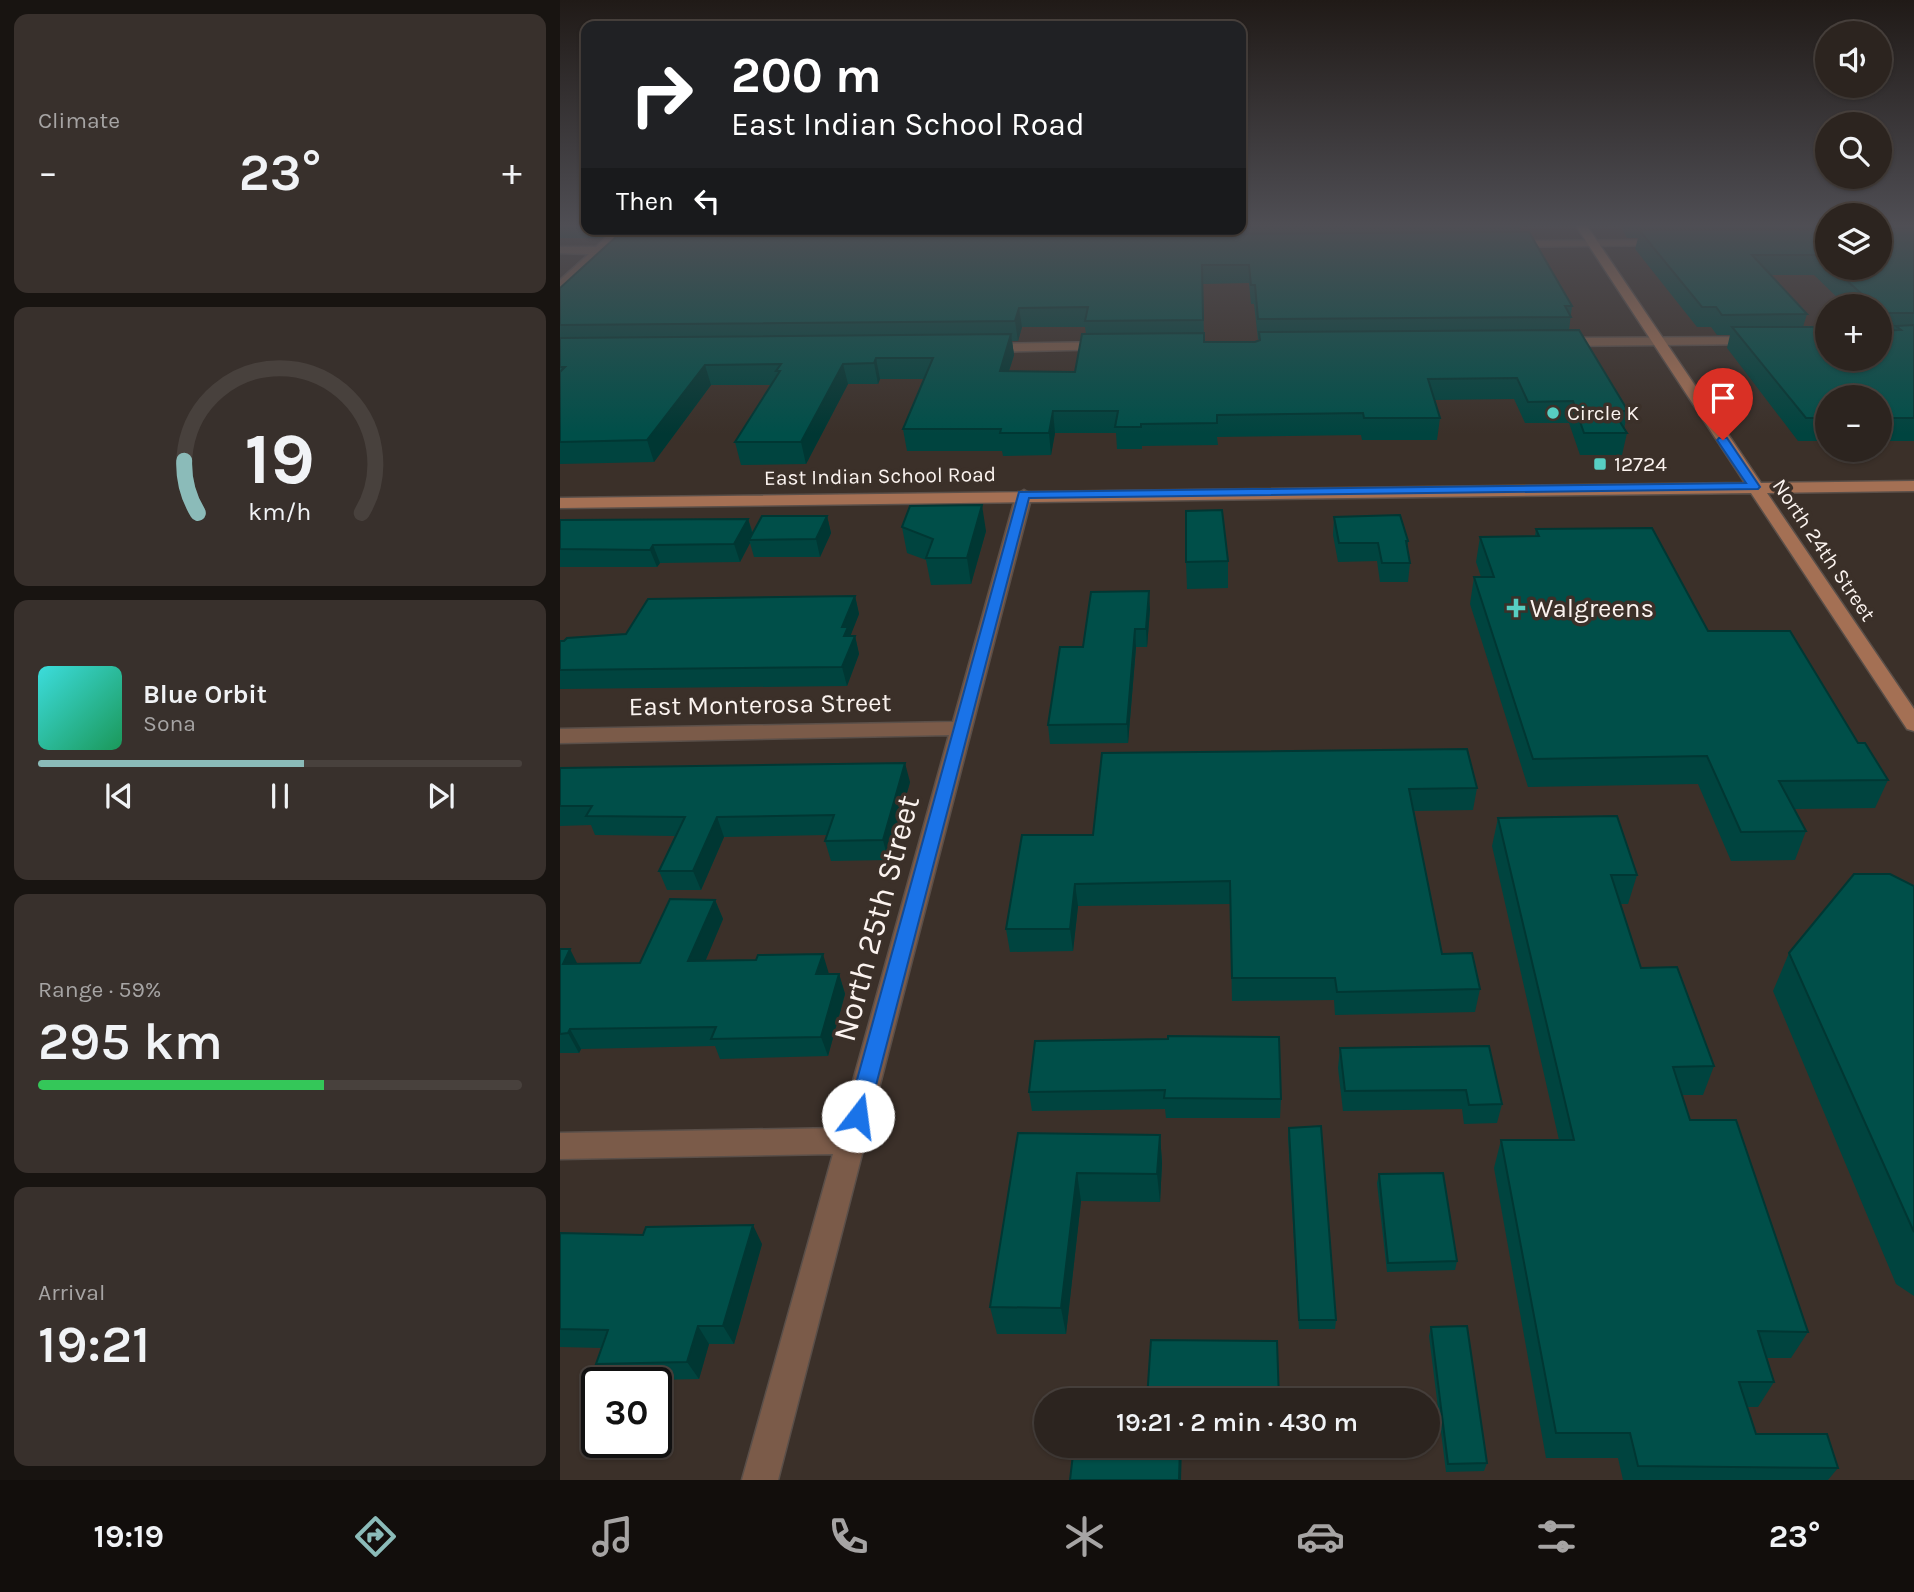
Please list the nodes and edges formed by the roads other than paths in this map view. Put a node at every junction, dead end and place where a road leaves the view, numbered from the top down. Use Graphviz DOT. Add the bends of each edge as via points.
graph roads {
  1 [pos="1627,295"];
  2 [pos="1657,341"];
  3 [pos="1763,341"];
  4 [pos="1542,342"];
  5 [pos="1121,346"];
  6 [pos="971,348"];
  7 [pos="1914,486"];
  8 [pos="1754,487"];
  9 [pos="1024,495"];
  10 [pos="560,503"];
  11 [pos="1913,721"];
  12 [pos="962,728"];
  13 [pos="560,736"];
  14 [pos="851,1141"];
  15 [pos="560,1146"];
  16 [pos="760,1480"];
  1 -- 2 [label="main road, North 24th Street"];
  2 -- 3 [label="street"];
  2 -- 4 [label="street"];
  2 -- 8 [label="main road, North 24th Street"];
  5 -- 6 [label="street"];
  7 -- 8 [label="main road, East Indian School Road"];
  8 -- 9 [label="main road, East Indian School Road"];
  8 -- 11 [label="main road, North 24th Street"];
  9 -- 10 [label="main road, East Indian School Road"];
  9 -- 12 [label="street, North 25th Street"];
  12 -- 13 [label="street, East Monterosa Street"];
  12 -- 14 [label="street, North 25th Street"];
  14 -- 15 [label="street"];
  14 -- 16 [label="street, North 25th Street"];
}
